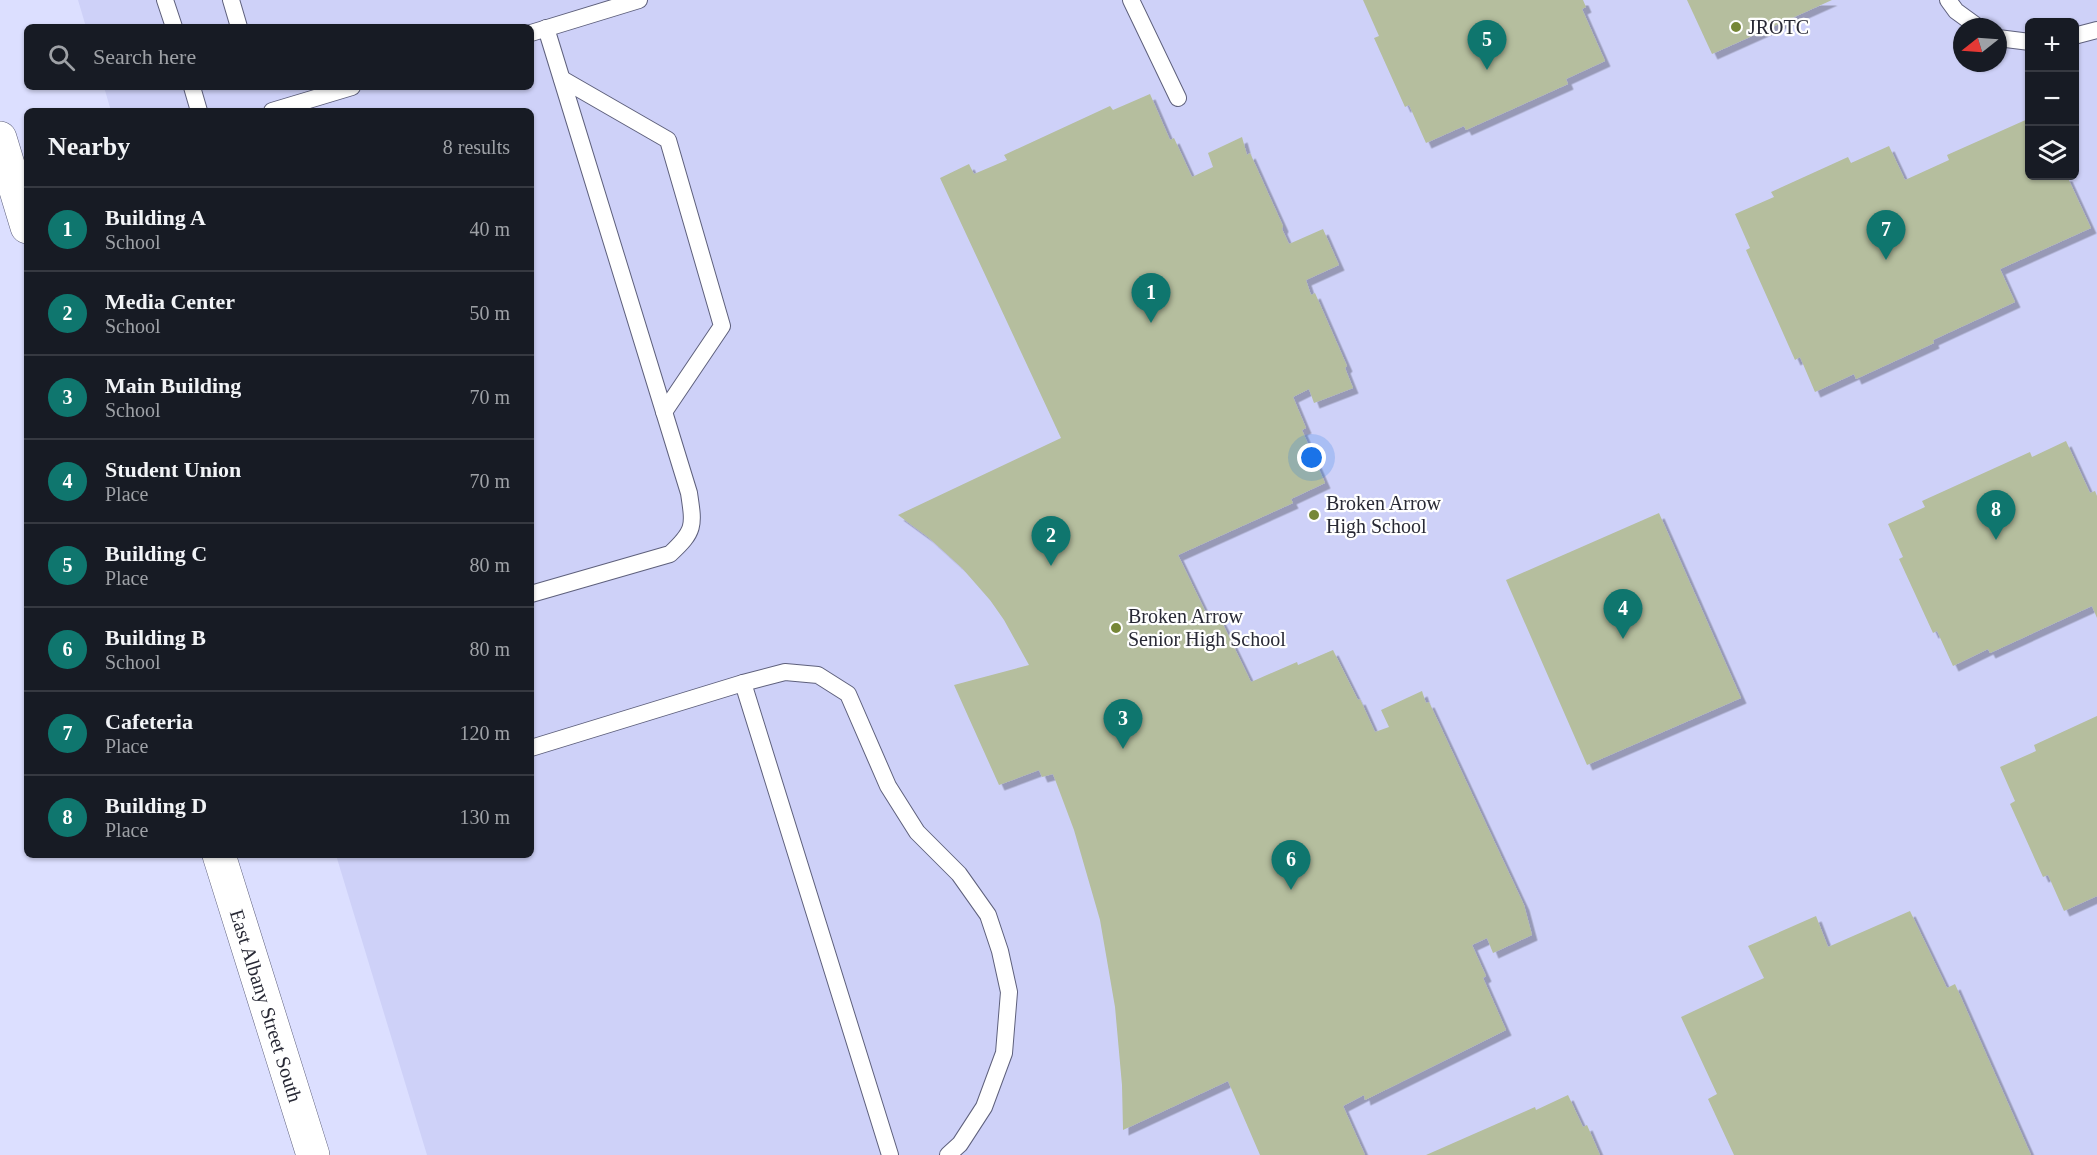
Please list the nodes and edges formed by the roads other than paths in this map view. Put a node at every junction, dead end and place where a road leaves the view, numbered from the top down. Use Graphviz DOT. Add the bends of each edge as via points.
graph roads {
  1 [pos="165,0"];
  2 [pos="231,0"];
  3 [pos="639,0"];
  4 [pos="1131,0"];
  5 [pos="1948,0"];
  6 [pos="1966,18"];
  7 [pos="173,24"];
  8 [pos="238,24"];
  9 [pos="539,30"];
  10 [pos="2097,30"];
  11 [pos="2079,35"];
  12 [pos="2007,39"];
  13 [pos="2025,41"];
  14 [pos="562,78"];
  15 [pos="193,90"];
  16 [pos="342,90"];
  17 [pos="1178,98"];
  18 [pos="198,108"];
  19 [pos="282,108"];
  20 [pos="0,138"];
  21 [pos="22,192"];
  22 [pos="664,412"];
  23 [pos="534,593"];
  24 [pos="743,683"];
  25 [pos="534,747"];
  26 [pos="220,858"];
  27 [pos="313,1155"];
  28 [pos="890,1155"];
  29 [pos="948,1155"];
  1 -- 7 [label="lane"];
  2 -- 8 [label="lane"];
  3 -- 9 [label="lane"];
  4 -- 17 [label="lane"];
  5 -- 6 [label="lane"];
  9 -- 14 [label="lane"];
  10 -- 11 [label="lane"];
  12 -- 13 [label="lane"];
  14 -- 22 [label="lane"];
  14 -- 22 [label="lane" via="668,140 722,326"];
  15 -- 18 [label="lane"];
  16 -- 19 [label="lane"];
  20 -- 21 [label="street"];
  22 -- 23 [label="lane" via="688,493 693,521 687,538 670,555"];
  24 -- 25 [label="lane"];
  24 -- 28 [label="lane"];
  24 -- 29 [label="lane" via="785,672 818,675 848,694 888,786 917,832 959,874 988,915 1009,992 1004,1053 984,1107"];
  26 -- 27 [label="street, East Albany Street South"];
}
